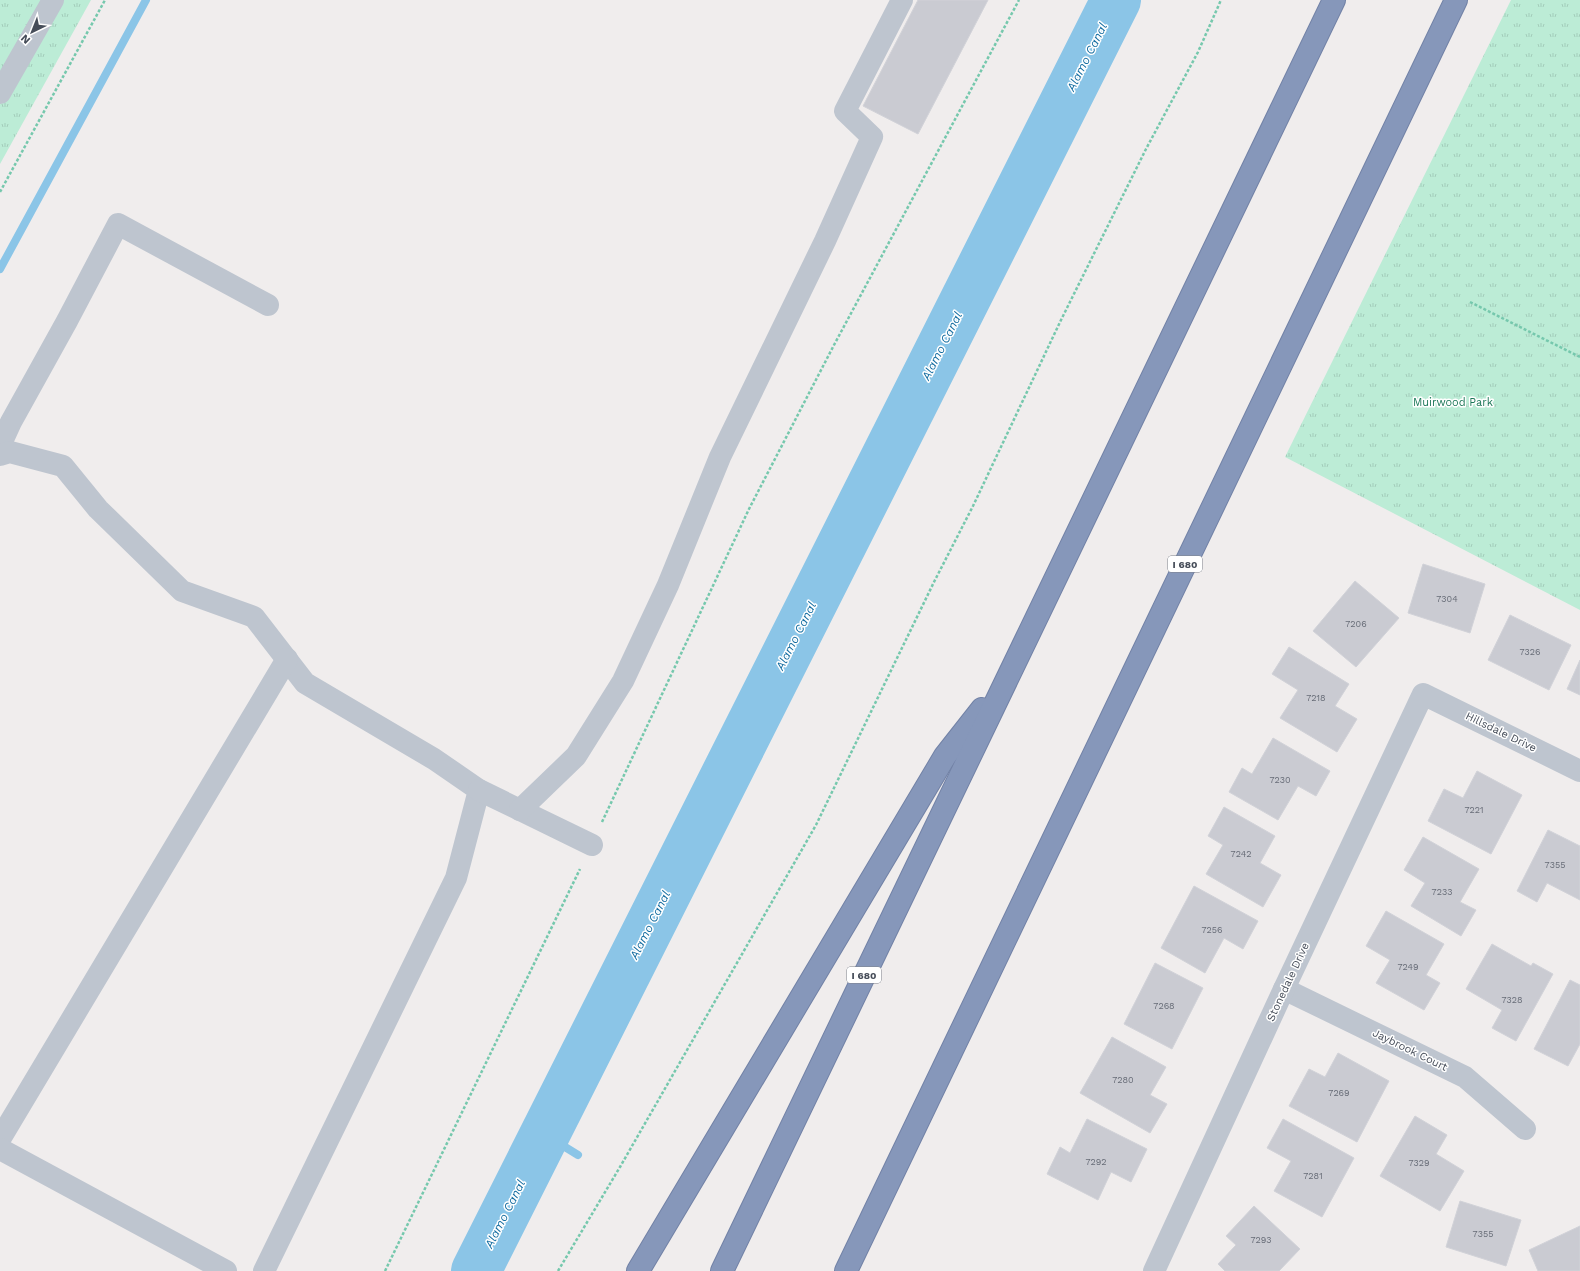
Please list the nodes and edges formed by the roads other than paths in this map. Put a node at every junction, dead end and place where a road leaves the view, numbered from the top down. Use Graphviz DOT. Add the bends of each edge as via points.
graph roads {
  1 [pos="53,0"];
  2 [pos="902,0"];
  3 [pos="1334,0"];
  4 [pos="1456,0"];
  5 [pos="0,93"];
  6 [pos="268,305"];
  7 [pos="0,446"];
  8 [pos="0,455"];
  9 [pos="287,659"];
  10 [pos="1007,679"];
  11 [pos="1422,694"];
  12 [pos="1580,771"];
  13 [pos="479,790"];
  14 [pos="520,810"];
  15 [pos="592,845"];
  16 [pos="1284,989"];
  17 [pos="1525,1129"];
  18 [pos="0,1139"];
  19 [pos="0,1149"];
  20 [pos="226,1271"];
  21 [pos="264,1271"];
  22 [pos="638,1271"];
  23 [pos="722,1271"];
  24 [pos="846,1271"];
  25 [pos="1154,1271"];
  1 -- 5 [label="street"];
  2 -- 14 [label="street" via="845,111 872,137 825,242 720,457 668,585 623,681 576,756"];
  3 -- 10 [label="highway, I 680"];
  4 -- 24 [label="highway, I 680"];
  6 -- 7 [label="street" via="118,224"];
  8 -- 9 [label="street" via="10,452 63,466 98,509 182,591 254,617"];
  9 -- 13 [label="street" via="305,683 434,759"];
  9 -- 18 [label="street"];
  10 -- 22 [label="highway" via="945,756"];
  10 -- 23 [label="highway, I 680"];
  11 -- 12 [label="street, Hillsdale Drive"];
  11 -- 16 [label="street, Stonedale Drive"];
  13 -- 14 [label="street"];
  13 -- 21 [label="street" via="456,878"];
  14 -- 15 [label="street"];
  16 -- 17 [label="street, Jaybrook Court" via="1465,1077"];
  16 -- 25 [label="street, Stonedale Drive"];
  19 -- 20 [label="street"];
}
